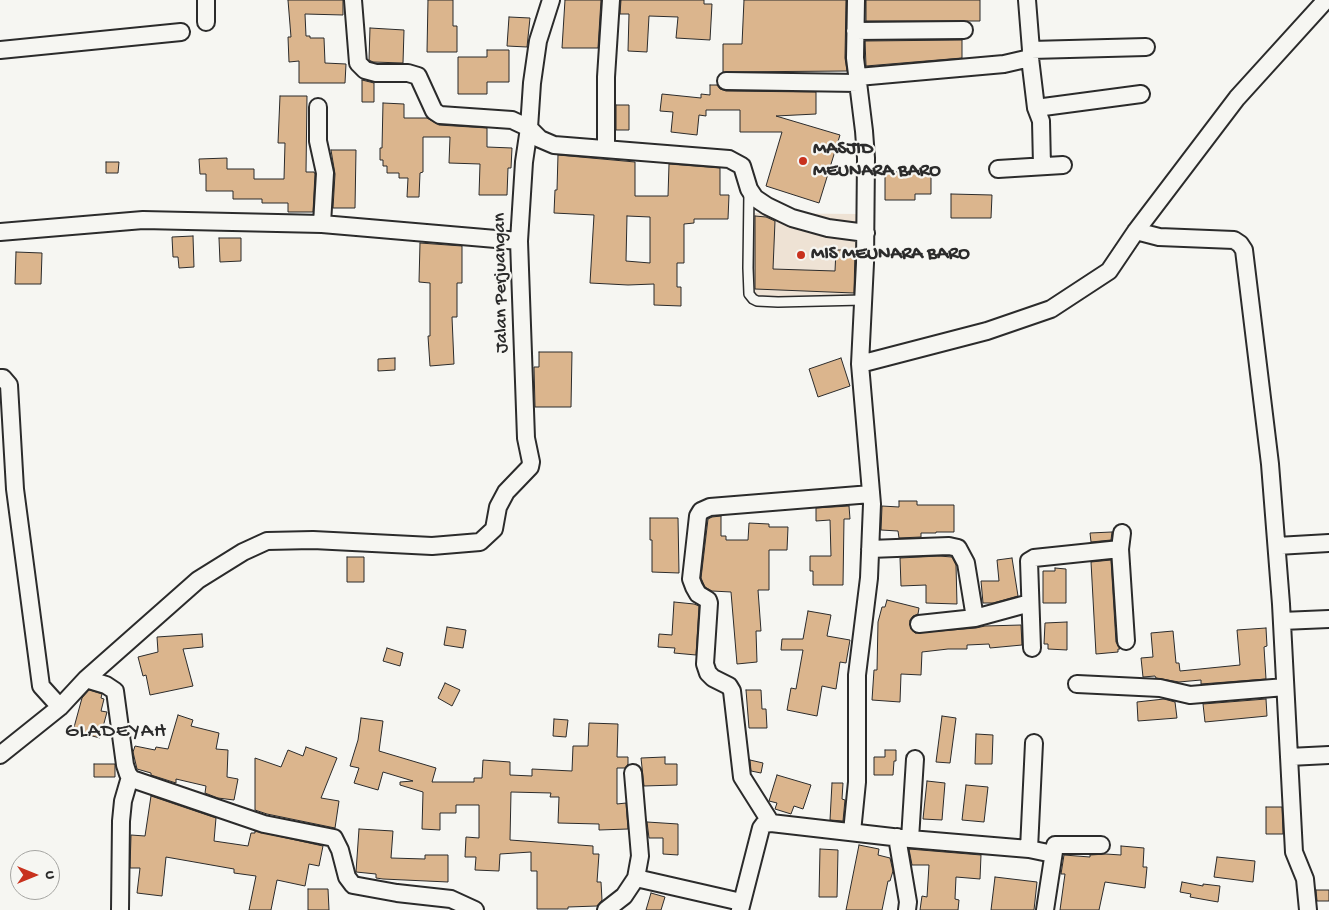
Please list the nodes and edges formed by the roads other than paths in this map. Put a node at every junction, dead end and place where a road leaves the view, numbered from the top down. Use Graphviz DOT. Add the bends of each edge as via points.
graph roads {
  1 [pos="206,0"];
  2 [pos="353,0"];
  3 [pos="551,0"];
  4 [pos="611,0"];
  5 [pos="856,0"];
  6 [pos="1027,0"];
  7 [pos="1326,0"];
  8 [pos="206,22"];
  9 [pos="964,30"];
  10 [pos="855,31"];
  11 [pos="181,32"];
  12 [pos="1146,47"];
  13 [pos="0,50"];
  14 [pos="1031,54"];
  15 [pos="858,80"];
  16 [pos="726,81"];
  17 [pos="1142,94"];
  18 [pos="318,107"];
  19 [pos="1036,108"];
  20 [pos="529,128"];
  21 [pos="606,148"];
  22 [pos="1063,165"];
  23 [pos="1042,166"];
  24 [pos="998,169"];
  25 [pos="749,189"];
  26 [pos="322,224"];
  27 [pos="1136,231"];
  28 [pos="0,232"];
  29 [pos="866,233"];
  30 [pos="519,241"];
  31 [pos="863,300"];
  32 [pos="861,354"];
  33 [pos="0,378"];
  34 [pos="871,494"];
  35 [pos="1122,533"];
  36 [pos="1329,543"];
  37 [pos="1276,546"];
  38 [pos="870,550"];
  39 [pos="1120,550"];
  40 [pos="1030,602"];
  41 [pos="975,618"];
  42 [pos="1329,619"];
  43 [pos="1282,621"];
  44 [pos="919,624"];
  45 [pos="1126,641"];
  46 [pos="1032,648"];
  47 [pos="86,679"];
  48 [pos="1078,684"];
  49 [pos="1286,687"];
  50 [pos="59,705"];
  51 [pos="1034,744"];
  52 [pos="1329,755"];
  53 [pos="0,756"];
  54 [pos="1290,757"];
  55 [pos="915,759"];
  56 [pos="633,773"];
  57 [pos="130,777"];
  58 [pos="771,823"];
  59 [pos="852,832"];
  60 [pos="903,838"];
  61 [pos="1100,845"];
  62 [pos="1029,849"];
  63 [pos="1052,854"];
  64 [pos="636,878"];
  65 [pos="740,906"];
  66 [pos="120,910"];
  67 [pos="475,910"];
  68 [pos="606,910"];
  69 [pos="907,910"];
  70 [pos="1046,910"];
  71 [pos="1308,910"];
  1 -- 8 [label="street"];
  2 -- 20 [label="street" via="358,63 365,70 418,76 434,111 440,114 512,120"];
  3 -- 20 [label="street, Jalan Perjuangan" via="538,41"];
  4 -- 21 [label="street"];
  5 -- 10 [label="street"];
  6 -- 14 [label="street"];
  7 -- 27 [label="street" via="1237,98"];
  9 -- 10 [label="street"];
  10 -- 15 [label="street"];
  11 -- 13 [label="street"];
  12 -- 14 [label="street"];
  14 -- 15 [label="street" via="1004,64"];
  14 -- 19 [label="street"];
  15 -- 16 [label="street"];
  15 -- 29 [label="street" via="866,158"];
  17 -- 19 [label="street"];
  18 -- 26 [label="street" via="318,141 325,173"];
  19 -- 23 [label="street" via="1041,121"];
  20 -- 21 [label="street" via="540,139 554,145"];
  20 -- 30 [label="street, Jalan Perjuangan"];
  21 -- 25 [label="street" via="729,159 742,166"];
  22 -- 23 [label="street"];
  23 -- 24 [label="street"];
  25 -- 29 [label="street" via="755,198 792,218 828,228"];
  25 -- 31 [label="lane" via="748,268 749,294 753,299 778,302"];
  26 -- 28 [label="street" via="143,220"];
  26 -- 30 [label="street"];
  27 -- 32 [label="street" via="1108,271 1051,309 987,331"];
  27 -- 37 [label="street" via="1159,237 1234,240 1244,250 1270,464"];
  29 -- 31 [label="street"];
  30 -- 47 [label="street, Jalan Perjuangan" via="526,438 531,457 530,467 506,492 498,507 494,529 480,542 432,546 267,541 198,580"];
  31 -- 32 [label="street"];
  32 -- 34 [label="street"];
  33 -- 50 [label="street" via="9,385 15,489 41,686"];
  34 -- 38 [label="street"];
  34 -- 58 [label="street" via="710,506 698,516 691,579 698,594 709,604 705,664 708,673 732,691 742,777"];
  35 -- 39 [label="street"];
  36 -- 37 [label="street"];
  37 -- 43 [label="street"];
  38 -- 41 [label="street" via="958,548 966,563"];
  38 -- 59 [label="street" via="857,675 857,782"];
  39 -- 40 [label="street" via="1028,560"];
  39 -- 45 [label="street"];
  40 -- 41 [label="street"];
  40 -- 46 [label="street"];
  41 -- 44 [label="street"];
  42 -- 43 [label="street"];
  43 -- 49 [label="street"];
  47 -- 50 [label="street"];
  47 -- 57 [label="street" via="115,691 123,757"];
  48 -- 49 [label="street" via="1160,688 1190,695"];
  49 -- 54 [label="street"];
  50 -- 53 [label="street"];
  51 -- 62 [label="street"];
  52 -- 54 [label="street"];
  54 -- 71 [label="street" via="1294,852 1305,879"];
  55 -- 60 [label="street"];
  56 -- 64 [label="street" via="640,856"];
  57 -- 66 [label="street" via="121,821"];
  57 -- 67 [label="street" via="264,824 334,838 347,877 353,885 451,899"];
  58 -- 59 [label="street"];
  58 -- 65 [label="street" via="761,828"];
  59 -- 60 [label="street"];
  60 -- 62 [label="street"];
  60 -- 69 [label="street"];
  61 -- 63 [label="street" via="1055,845"];
  62 -- 63 [label="street"];
  63 -- 70 [label="street"];
  64 -- 65 [label="street"];
  64 -- 68 [label="street" via="624,896"];
}
